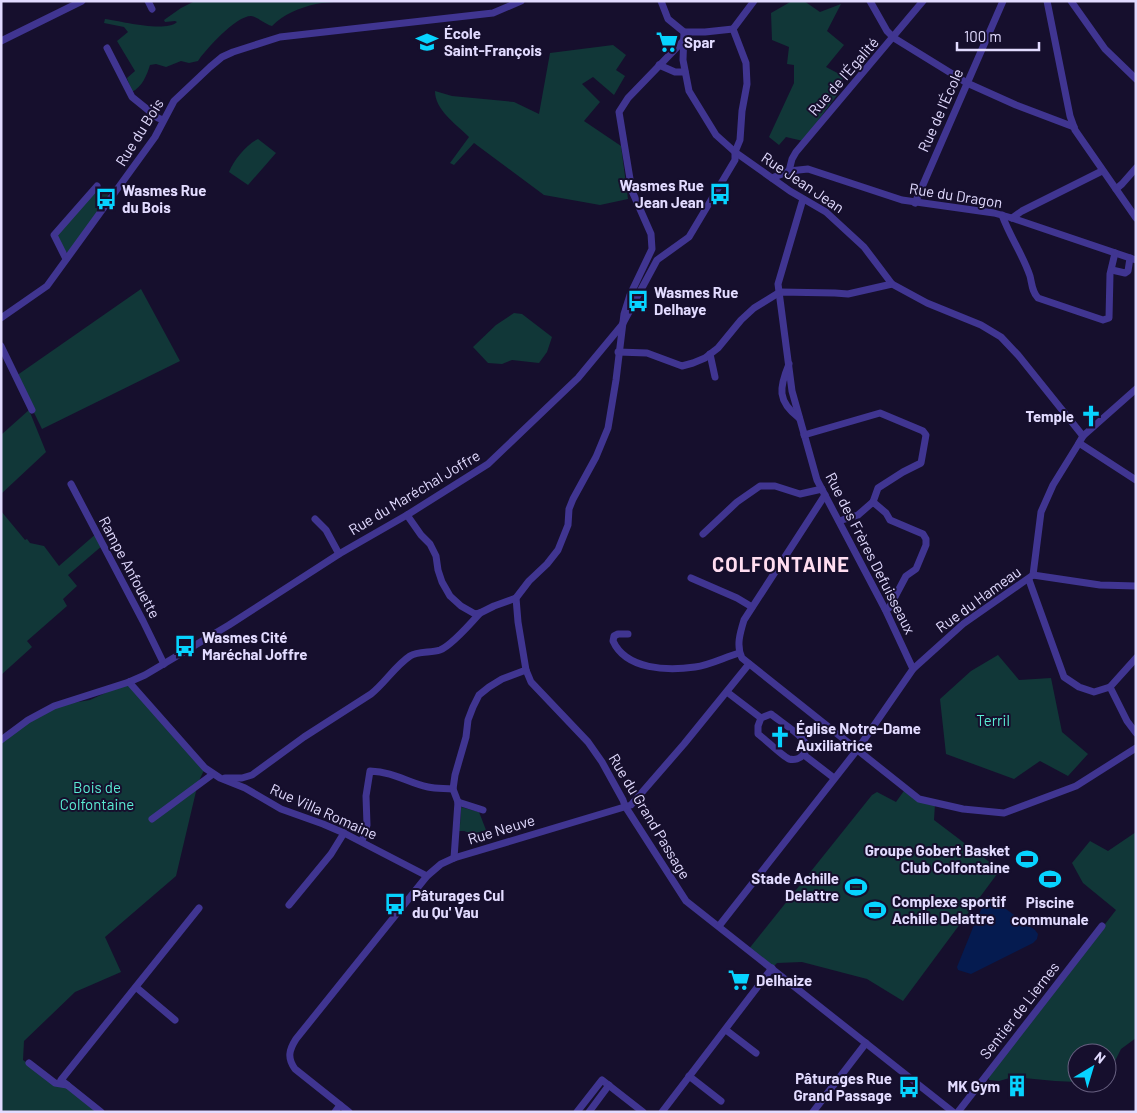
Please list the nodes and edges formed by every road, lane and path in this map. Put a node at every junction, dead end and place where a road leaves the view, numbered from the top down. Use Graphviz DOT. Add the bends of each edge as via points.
graph roads {
  1 [pos="82,1"];
  2 [pos="148,1"];
  3 [pos="521,1"];
  4 [pos="661,1"];
  5 [pos="754,1"];
  6 [pos="870,1"];
  7 [pos="923,1"];
  8 [pos="1003,1"];
  9 [pos="1047,1"];
  10 [pos="1071,1"];
  11 [pos="152,8"];
  12 [pos="733,29"];
  13 [pos="684,36"];
  14 [pos="894,38"];
  15 [pos="1,41"];
  16 [pos="108,48"];
  17 [pos="659,65"];
  18 [pos="685,72"];
  19 [pos="1136,79"];
  20 [pos="967,83"];
  21 [pos="163,120"];
  22 [pos="1074,127"];
  23 [pos="734,152"];
  24 [pos="1136,168"];
  25 [pos="1102,171"];
  26 [pos="789,172"];
  27 [pos="772,178"];
  28 [pos="97,186"];
  29 [pos="1116,189"];
  30 [pos="803,199"];
  31 [pos="916,203"];
  32 [pos="1002,216"];
  33 [pos="1012,218"];
  34 [pos="1136,218"];
  35 [pos="1115,253"];
  36 [pos="66,259"];
  37 [pos="1133,259"];
  38 [pos="1112,270"];
  39 [pos="892,284"];
  40 [pos="780,292"];
  41 [pos="1,318"];
  42 [pos="622,325"];
  43 [pos="1,346"];
  44 [pos="618,352"];
  45 [pos="710,354"];
  46 [pos="789,364"];
  47 [pos="715,377"];
  48 [pos="1136,390"];
  49 [pos="32,410"];
  50 [pos="800,419"];
  51 [pos="804,435"];
  52 [pos="1081,439"];
  53 [pos="1136,480"];
  54 [pos="71,484"];
  55 [pos="823,492"];
  56 [pos="873,502"];
  57 [pos="407,515"];
  58 [pos="315,519"];
  59 [pos="839,522"];
  60 [pos="703,534"];
  61 [pos="339,554"];
  62 [pos="1031,577"];
  63 [pos="691,578"];
  64 [pos="1136,586"];
  65 [pos="516,598"];
  66 [pos="752,607"];
  67 [pos="885,609"];
  68 [pos="480,613"];
  69 [pos="628,634"];
  70 [pos="739,652"];
  71 [pos="1136,658"];
  72 [pos="164,664"];
  73 [pos="749,664"];
  74 [pos="914,669"];
  75 [pos="526,670"];
  76 [pos="130,682"];
  77 [pos="1110,688"];
  78 [pos="727,692"];
  79 [pos="761,718"];
  80 [pos="1136,733"];
  81 [pos="1,740"];
  82 [pos="1136,748"];
  83 [pos="857,750"];
  84 [pos="804,755"];
  85 [pos="217,776"];
  86 [pos="834,778"];
  87 [pos="453,788"];
  88 [pos="458,802"];
  89 [pos="625,806"];
  90 [pos="483,810"];
  91 [pos="152,819"];
  92 [pos="344,833"];
  93 [pos="362,842"];
  94 [pos="454,858"];
  95 [pos="427,876"];
  96 [pos="289,905"];
  97 [pos="199,908"];
  98 [pos="719,926"];
  99 [pos="1102,926"];
  100 [pos="772,968"];
  101 [pos="137,988"];
  102 [pos="175,1020"];
  103 [pos="726,1030"];
  104 [pos="866,1043"];
  105 [pos="756,1053"];
  106 [pos="30,1063"];
  107 [pos="689,1076"];
  108 [pos="68,1085"];
  109 [pos="609,1085"];
  110 [pos="721,1101"];
  111 [pos="340,1105"];
  112 [pos="101,1112"];
  113 [pos="335,1112"];
  114 [pos="349,1112"];
  115 [pos="577,1112"];
  116 [pos="589,1112"];
  117 [pos="643,1112"];
  118 [pos="662,1112"];
  119 [pos="813,1112"];
  120 [pos="953,1112"];
  121 [pos="958,1112"];
  1 -- 15 [label="street"];
  2 -- 11 [label="street"];
  3 -- 21 [label="street, Rue du Bois" via="493,13 296,35 263,42 233,52 210,66 178,96"];
  4 -- 13 [label="street" via="668,19"];
  5 -- 12 [label="street"];
  6 -- 14 [label="street"];
  7 -- 14 [label="street, Rue de l'Égalité"];
  8 -- 20 [label="street, Rue de l'École"];
  9 -- 22 [label="street"];
  10 -- 19 [label="street" via="1105,49"];
  12 -- 13 [label="street"];
  12 -- 23 [label="street, Rue du Maréchal Joffre" via="746,63 747,84 740,140"];
  13 -- 17 [label="street"];
  13 -- 18 [label="street, Rue Jean Jean"];
  14 -- 20 [label="street"];
  14 -- 26 [label="street, Rue de l'Égalité" via="796,152"];
  16 -- 21 [label="street" via="132,97"];
  17 -- 18 [label="street" via="675,72"];
  17 -- 42 [label="street" via="619,112 632,191 651,234 652,249 630,296"];
  18 -- 23 [label="street, Rue Jean Jean" via="690,91 705,118 716,135"];
  20 -- 22 [label="street"];
  20 -- 31 [label="street, Rue de l'École"];
  21 -- 36 [label="street, Rue du Bois" via="152,142"];
  22 -- 25 [label="street"];
  23 -- 27 [label="street, Rue Jean Jean"];
  23 -- 42 [label="street, Rue du Maréchal Joffre" via="735,160 689,237 657,260"];
  24 -- 29 [label="street"];
  25 -- 29 [label="street"];
  25 -- 33 [label="street"];
  26 -- 27 [label="street, Rue du Dragon"];
  26 -- 31 [label="street, Rue du Dragon" via="818,171"];
  27 -- 30 [label="street, Rue Jean Jean"];
  28 -- 36 [label="street" via="54,235"];
  29 -- 34 [label="street"];
  30 -- 39 [label="street, Rue Jean Jean" via="826,212 847,230"];
  30 -- 40 [label="street, Rue des Frères Defuisseaux" via="778,284"];
  31 -- 32 [label="street, Rue du Dragon"];
  32 -- 33 [label="street, Rue du Dragon"];
  32 -- 38 [label="street" via="1025,261 1038,298 1103,320 1109,318"];
  33 -- 35 [label="street, Rue du Dragon"];
  35 -- 37 [label="street, Rue du Dragon"];
  35 -- 38 [label="street"];
  36 -- 41 [label="street, Rue du Bois" via="42,291"];
  37 -- 38 [label="street" via="1128,271"];
  39 -- 40 [label="street" via="848,294"];
  39 -- 52 [label="street" via="1001,337"];
  40 -- 45 [label="street" via="754,308"];
  40 -- 46 [label="street, Rue des Frères Defuisseaux"];
  42 -- 44 [label="street"];
  42 -- 57 [label="street, Rue du Maréchal Joffre" via="578,378 488,464"];
  43 -- 49 [label="street"];
  44 -- 45 [label="street" via="647,353 682,366"];
  44 -- 65 [label="street" via="608,428 571,504 564,537 547,564"];
  45 -- 47 [label="street"];
  46 -- 50 [label="street, Rue des Frères Defuisseaux"];
  46 -- 50 [label="street, Rue des Frères Defuisseaux" via="781,387 783,401 789,411"];
  48 -- 52 [label="street"];
  50 -- 51 [label="street, Rue des Frères Defuisseaux"];
  51 -- 55 [label="street, Rue des Frères Defuisseaux"];
  51 -- 56 [label="street" via="880,413 923,432 926,435 921,463 878,488"];
  52 -- 53 [label="street"];
  52 -- 62 [label="street" via="1040,512"];
  54 -- 72 [label="street, Rampe Anfouette"];
  55 -- 59 [label="street, Rue des Frères Defuisseaux"];
  55 -- 60 [label="street" via="800,494 775,486 760,486 737,502"];
  55 -- 66 [label="street"];
  56 -- 59 [label="street" via="858,515"];
  56 -- 67 [label="street" via="890,520 923,534 926,539 916,569 906,576 889,608"];
  57 -- 61 [label="street, Rue du Maréchal Joffre"];
  57 -- 68 [label="street" via="430,544 450,596 460,606 475,614"];
  58 -- 61 [label="street" via="326,530"];
  59 -- 67 [label="street, Rue des Frères Defuisseaux"];
  61 -- 72 [label="street, Rue du Maréchal Joffre"];
  62 -- 64 [label="street, Rue du Hameau"];
  62 -- 74 [label="street, Rue du Hameau" via="963,624"];
  62 -- 77 [label="street" via="1064,677 1094,692"];
  63 -- 66 [label="street"];
  65 -- 68 [label="street"];
  65 -- 75 [label="street"];
  66 -- 70 [label="street" via="739,637"];
  67 -- 74 [label="street, Rue des Frères Defuisseaux"];
  68 -- 85 [label="street" via="442,650 412,654 379,688 262,769 242,778"];
  69 -- 70 [label="street" via="614,636 616,647 628,659 656,668 696,667"];
  70 -- 73 [label="street"];
  71 -- 77 [label="street"];
  72 -- 76 [label="street, Rue du Maréchal Joffre"];
  73 -- 78 [label="street, Rue Neuve"];
  73 -- 83 [label="street"];
  74 -- 83 [label="street, Rue du Hameau"];
  75 -- 87 [label="street" via="502,679 478,695 468,720"];
  75 -- 89 [label="street, Rue du Grand Passage" via="531,682 588,742"];
  76 -- 81 [label="street, Rue du Maréchal Joffre" via="54,706"];
  76 -- 85 [label="street, Rue Villa Romaine" via="205,768"];
  77 -- 80 [label="street"];
  78 -- 79 [label="street"];
  78 -- 89 [label="street, Rue Neuve" via="631,805"];
  79 -- 84 [label="street" via="771,714 804,740"];
  79 -- 84 [label="street" via="758,734 788,759"];
  82 -- 83 [label="street" via="1076,786 1004,812 963,809 919,799"];
  83 -- 86 [label="street, Rue du Hameau"];
  84 -- 86 [label="street"];
  85 -- 91 [label="street"];
  85 -- 92 [label="street, Rue Villa Romaine" via="281,810"];
  86 -- 98 [label="street, Rue du Hameau"];
  87 -- 88 [label="street"];
  87 -- 93 [label="street" via="428,787 395,775 370,771 366,796 367,825"];
  88 -- 90 [label="street"];
  88 -- 94 [label="street"];
  89 -- 94 [label="street, Rue Neuve"];
  89 -- 98 [label="street, Rue du Grand Passage" via="686,901"];
  92 -- 93 [label="street, Rue Villa Romaine"];
  92 -- 96 [label="street"];
  93 -- 95 [label="street, Rue Villa Romaine"];
  94 -- 95 [label="street, Rue Neuve"];
  95 -- 111 [label="street, Rue Neuve" via="296,1039 290,1052 295,1069"];
  97 -- 101 [label="street"];
  98 -- 100 [label="street, Rue du Grand Passage"];
  99 -- 121 [label="street, Sentier de Liernes"];
  100 -- 103 [label="street"];
  100 -- 104 [label="street, Rue du Grand Passage"];
  101 -- 102 [label="street"];
  101 -- 108 [label="street" via="61,1080"];
  103 -- 105 [label="street"];
  103 -- 107 [label="street"];
  104 -- 119 [label="street"];
  104 -- 120 [label="street, Rue du Grand Passage"];
  106 -- 108 [label="street" via="55,1083"];
  107 -- 110 [label="street"];
  107 -- 118 [label="street"];
  108 -- 112 [label="street"];
  109 -- 115 [label="street" via="602,1080"];
  109 -- 116 [label="street"];
  109 -- 117 [label="street"];
  111 -- 113 [label="street"];
  111 -- 114 [label="street"];
}
